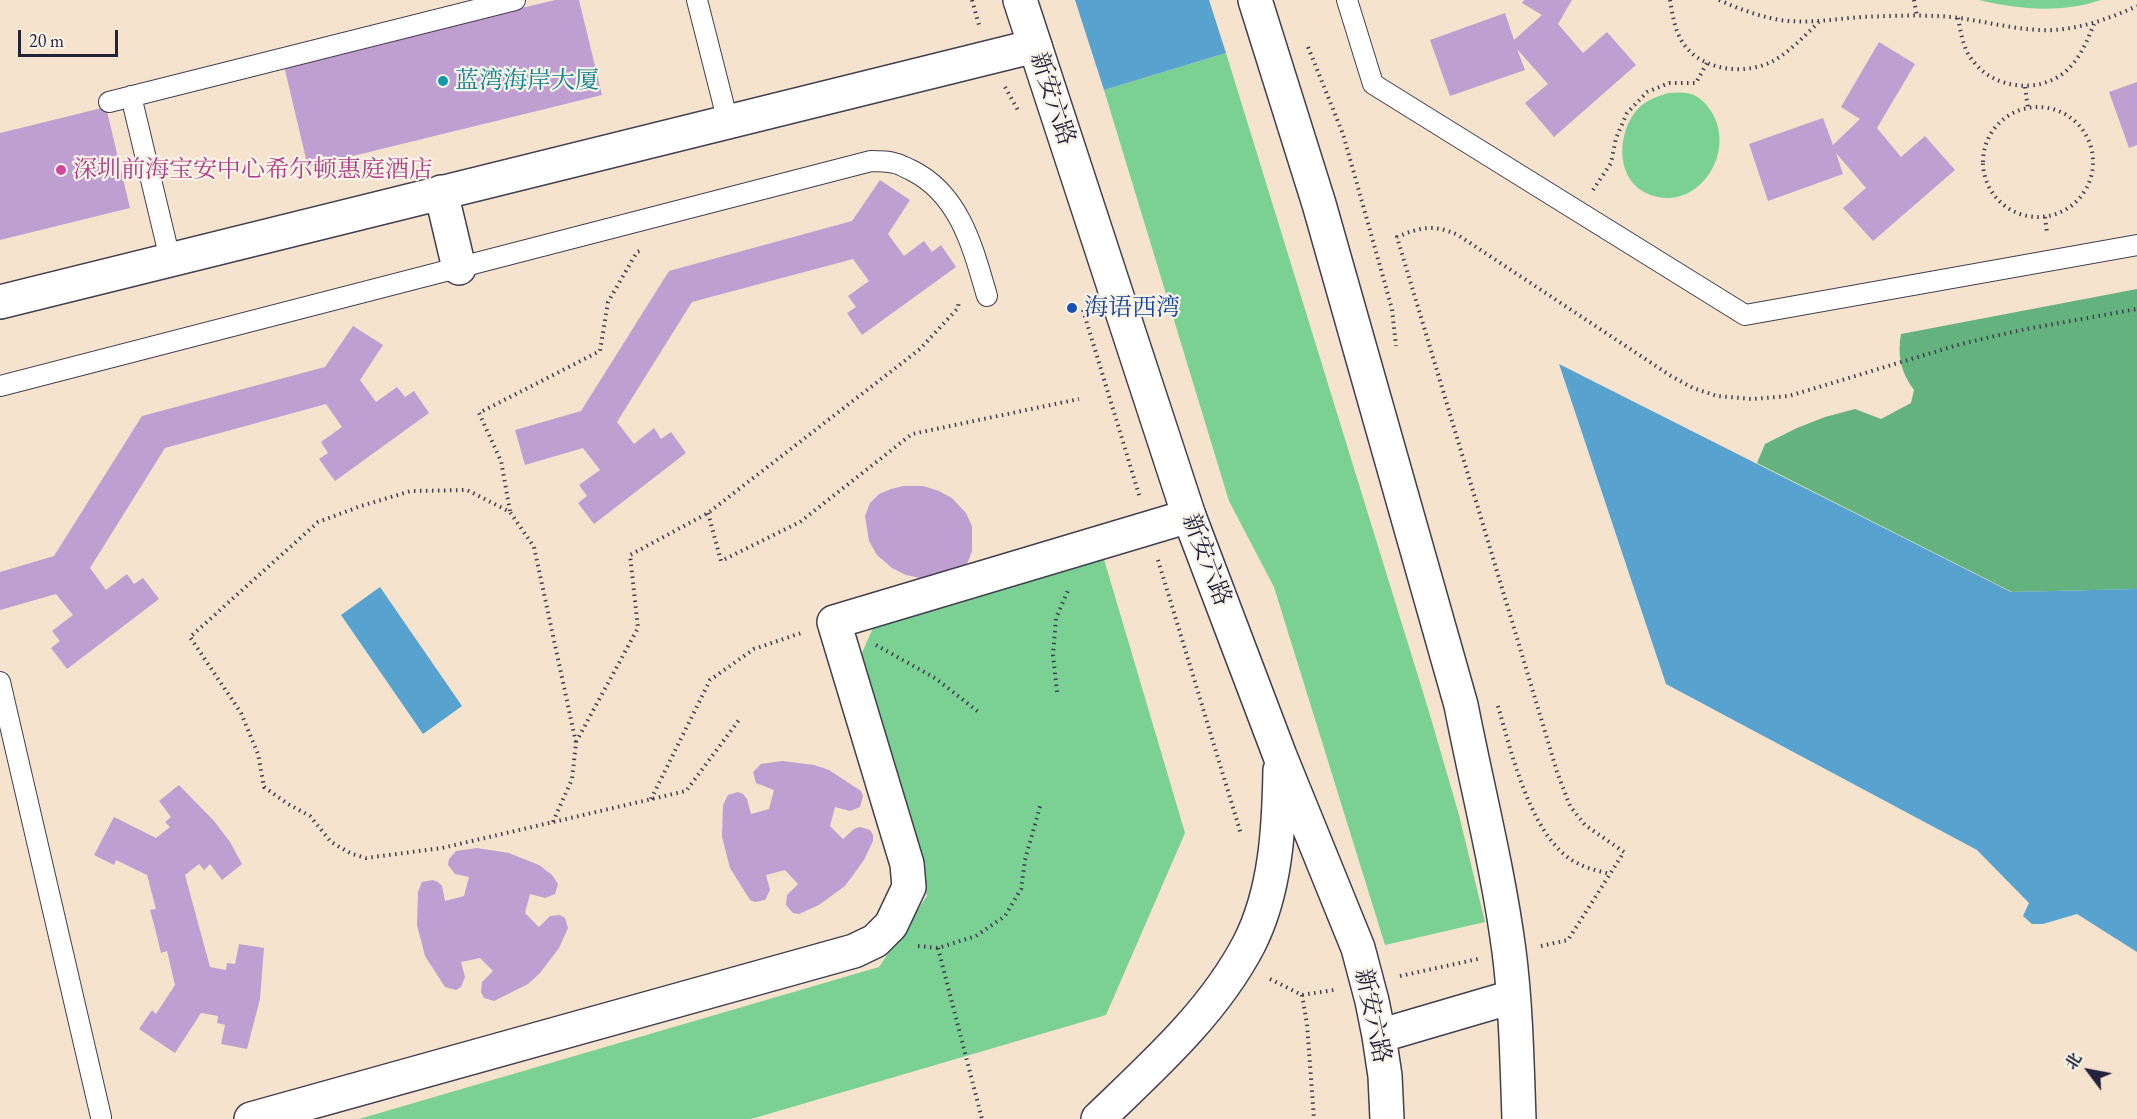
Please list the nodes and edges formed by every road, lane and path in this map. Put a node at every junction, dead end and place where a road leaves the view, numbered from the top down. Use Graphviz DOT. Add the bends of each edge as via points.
graph roads {
  1 [pos="515,0"];
  2 [pos="697,0"];
  3 [pos="972,0"];
  4 [pos="1020,0"];
  5 [pos="1255,0"];
  6 [pos="1347,0"];
  7 [pos="1670,0"];
  8 [pos="1719,0"];
  9 [pos="1914,0"];
  10 [pos="2137,6"];
  11 [pos="1917,16"];
  12 [pos="1958,18"];
  13 [pos="1819,22"];
  14 [pos="2094,24"];
  15 [pos="1306,41"];
  16 [pos="1035,46"];
  17 [pos="989,57"];
  18 [pos="1707,63"];
  19 [pos="2025,87"];
  20 [pos="131,96"];
  21 [pos="109,102"];
  22 [pos="2028,108"];
  23 [pos="1023,119"];
  24 [pos="728,122"];
  25 [pos="441,192"];
  26 [pos="1580,211"];
  27 [pos="1397,237"];
  28 [pos="2137,245"];
  29 [pos="648,248"];
  30 [pos="170,259"];
  31 [pos="459,267"];
  32 [pos="987,296"];
  33 [pos="960,297"];
  34 [pos="1080,300"];
  35 [pos="0,302"];
  36 [pos="1398,356"];
  37 [pos="0,386"];
  38 [pos="1079,399"];
  39 [pos="510,512"];
  40 [pos="708,513"];
  41 [pos="1189,516"];
  42 [pos="1149,528"];
  43 [pos="1085,548"];
  44 [pos="834,622"];
  45 [pos="0,682"];
  46 [pos="1056,692"];
  47 [pos="1496,699"];
  48 [pos="981,714"];
  49 [pos="739,720"];
  50 [pos="576,743"];
  51 [pos="1280,756"];
  52 [pos="651,799"];
  53 [pos="1041,803"];
  54 [pos="553,822"];
  55 [pos="1244,842"];
  56 [pos="1610,874"];
  57 [pos="876,941"];
  58 [pos="938,948"];
  59 [pos="1521,950"];
  60 [pos="1270,979"];
  61 [pos="1367,984"];
  62 [pos="1302,995"];
  63 [pos="1512,997"];
  64 [pos="1379,1036"];
  65 [pos="101,1117"];
  66 [pos="251,1119"];
  67 [pos="982,1119"];
  68 [pos="1098,1119"];
  69 [pos="1314,1119"];
  70 [pos="1387,1119"];
  71 [pos="1519,1119"];
  1 -- 20 [label="lane"];
  2 -- 24 [label="lane"];
  3 -- 17 [label="path"];
  4 -- 16 [label="main road, 新安六路"];
  5 -- 59 [label="main road" via="1319,204 1461,705 1477,789"];
  6 -- 26 [label="lane" via="1373,84"];
  7 -- 18 [label="path" via="1680,38"];
  8 -- 13 [label="path" via="1780,20"];
  9 -- 11 [label="path"];
  10 -- 14 [label="path"];
  11 -- 12 [label="path"];
  11 -- 13 [label="path"];
  12 -- 14 [label="path" via="2054,30"];
  12 -- 19 [label="path" via="1963,43 1973,61 1987,75"];
  13 -- 18 [label="path" via="1791,50 1771,62 1746,69 1725,69"];
  14 -- 19 [label="path" via="2084,48 2064,73"];
  15 -- 36 [label="path" via="1343,134 1392,309"];
  16 -- 17 [label="main road"];
  16 -- 41 [label="main road, 新安六路"];
  17 -- 23 [label="path"];
  17 -- 24 [label="main road"];
  18 -- 26 [label="path" via="1696,83 1668,83 1647,92 1627,113 1616,138 1611,164"];
  19 -- 22 [label="path"];
  20 -- 21 [label="lane"];
  20 -- 30 [label="lane"];
  22 -- 22 [label="path" via="1998,124 1989,138 1984,171 1989,187 2012,211 2045,217 2076,202 2087,187 2092,153 2087,136 2076,122 2045,107"];
  24 -- 25 [label="main road"];
  25 -- 30 [label="main road"];
  25 -- 31 [label="main road"];
  26 -- 28 [label="lane" via="1745,315"];
  27 -- 56 [label="path" via="1557,772 1570,806 1585,825 1624,852"];
  29 -- 39 [label="path" via="637,252 608,302 600,351 479,413 501,461"];
  30 -- 35 [label="main road"];
  31 -- 32 [label="lane" via="871,161 896,163 939,189 958,213"];
  31 -- 37 [label="lane"];
  33 -- 40 [label="path" via="957,308 920,349"];
  34 -- 42 [label="path"];
  38 -- 40 [label="path" via="912,434 800,522 721,561"];
  39 -- 50 [label="path" via="534,547"];
  39 -- 54 [label="path" via="467,490 411,491 318,522 190,637 241,713 258,754 264,787 310,816 331,842 352,854 366,858 442,848"];
  40 -- 50 [label="path" via="630,555 638,627"];
  41 -- 42 [label="main road"];
  41 -- 51 [label="main road, 新安六路"];
  42 -- 43 [label="main road"];
  42 -- 55 [label="path"];
  43 -- 44 [label="main road"];
  43 -- 46 [label="path" via="1056,618"];
  44 -- 48 [label="path" via="935,678"];
  44 -- 52 [label="path" via="754,649 710,680"];
  44 -- 57 [label="main road" via="907,864 909,887 902,905"];
  45 -- 65 [label="lane"];
  47 -- 56 [label="path" via="1520,778 1539,822 1557,848 1578,864"];
  49 -- 52 [label="path" via="686,791"];
  50 -- 54 [label="path" via="572,779"];
  51 -- 61 [label="main road, 新安六路" via="1358,948"];
  51 -- 68 [label="main road" via="1274,858 1265,899 1249,942 1205,1009"];
  52 -- 54 [label="path"];
  53 -- 58 [label="path" via="1021,889 1005,916 976,936"];
  56 -- 59 [label="path" via="1568,940"];
  57 -- 58 [label="path"];
  57 -- 66 [label="main road" via="854,951"];
  58 -- 67 [label="path"];
  59 -- 61 [label="path"];
  59 -- 63 [label="main road"];
  60 -- 62 [label="path"];
  61 -- 62 [label="path"];
  61 -- 64 [label="main road, 新安六路"];
  62 -- 69 [label="path"];
  63 -- 64 [label="main road"];
  63 -- 71 [label="main road"];
  64 -- 70 [label="main road, 新安六路"];
}
